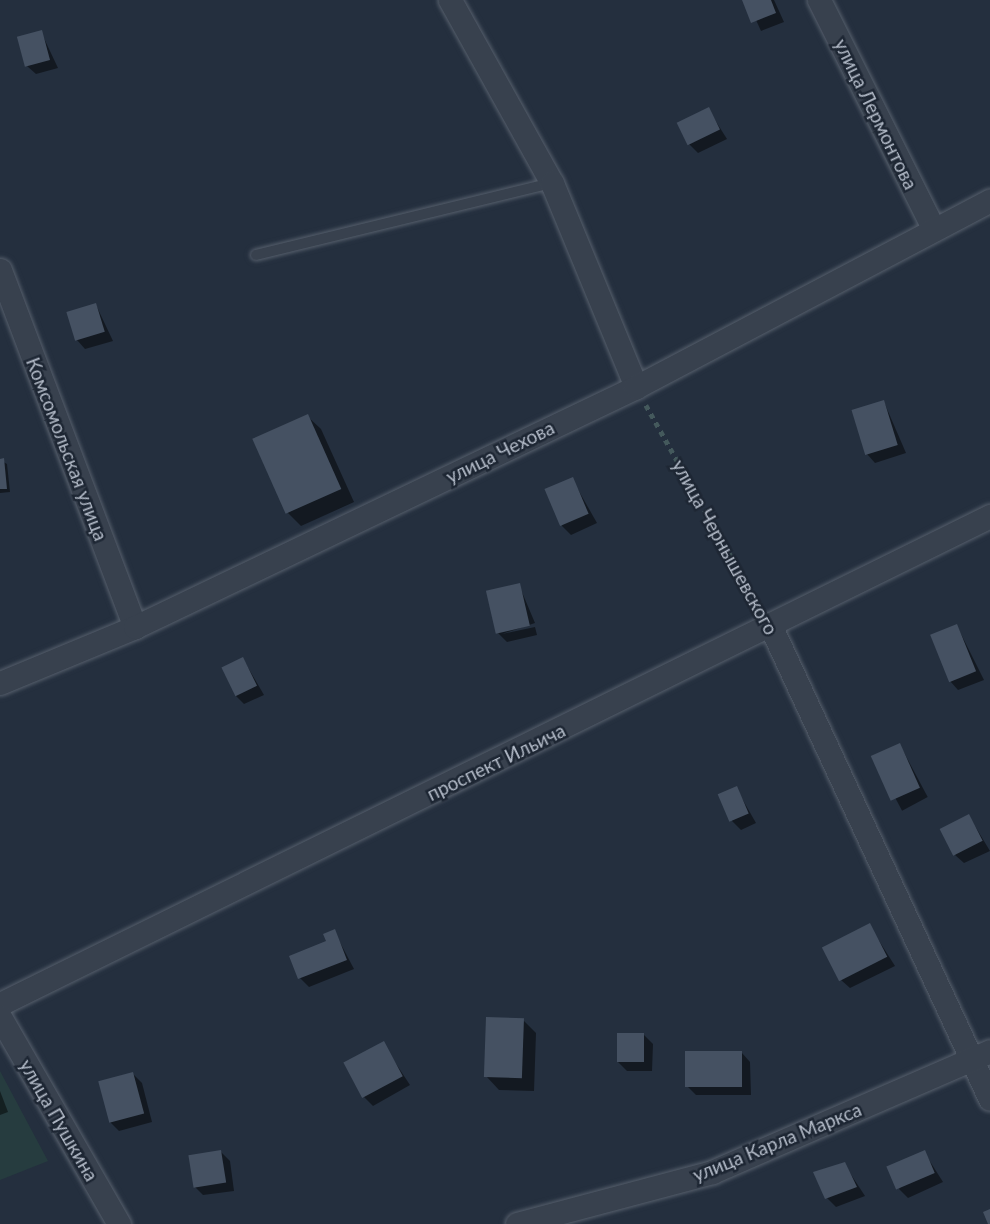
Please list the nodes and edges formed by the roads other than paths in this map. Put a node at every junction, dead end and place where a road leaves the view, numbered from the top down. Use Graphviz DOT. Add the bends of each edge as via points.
graph roads {
  1 [pos="450,0"];
  2 [pos="819,0"];
  3 [pos="552,183"];
  4 [pos="990,200"];
  5 [pos="933,228"];
  6 [pos="256,255"];
  7 [pos="0,270"];
  8 [pos="636,387"];
  9 [pos="990,516"];
  10 [pos="135,627"];
  11 [pos="771,627"];
  12 [pos="0,682"];
  13 [pos="0,1004"];
  14 [pos="0,1017"];
  15 [pos="980,1056"];
  16 [pos="990,1100"];
  17 [pos="119,1224"];
  18 [pos="517,1224"];
  1 -- 3 [label="street"];
  2 -- 5 [label="street, улица Лермонтова"];
  3 -- 6 [label="lane"];
  3 -- 8 [label="street"];
  4 -- 5 [label="street, улица Чехова"];
  5 -- 8 [label="street, улица Чехова"];
  7 -- 10 [label="street, Комсомольская улица"];
  8 -- 10 [label="street, улица Чехова"];
  9 -- 11 [label="street, проспект Ильича"];
  10 -- 12 [label="street, улица Чехова"];
  11 -- 13 [label="street, проспект Ильича"];
  11 -- 15 [label="street, улица Чернышевского"];
  14 -- 17 [label="street, улица Пушкина"];
  15 -- 16 [label="street, улица Чернышевского"];
  15 -- 18 [label="street, улица Карла Маркса" via="712,1172"];
}
